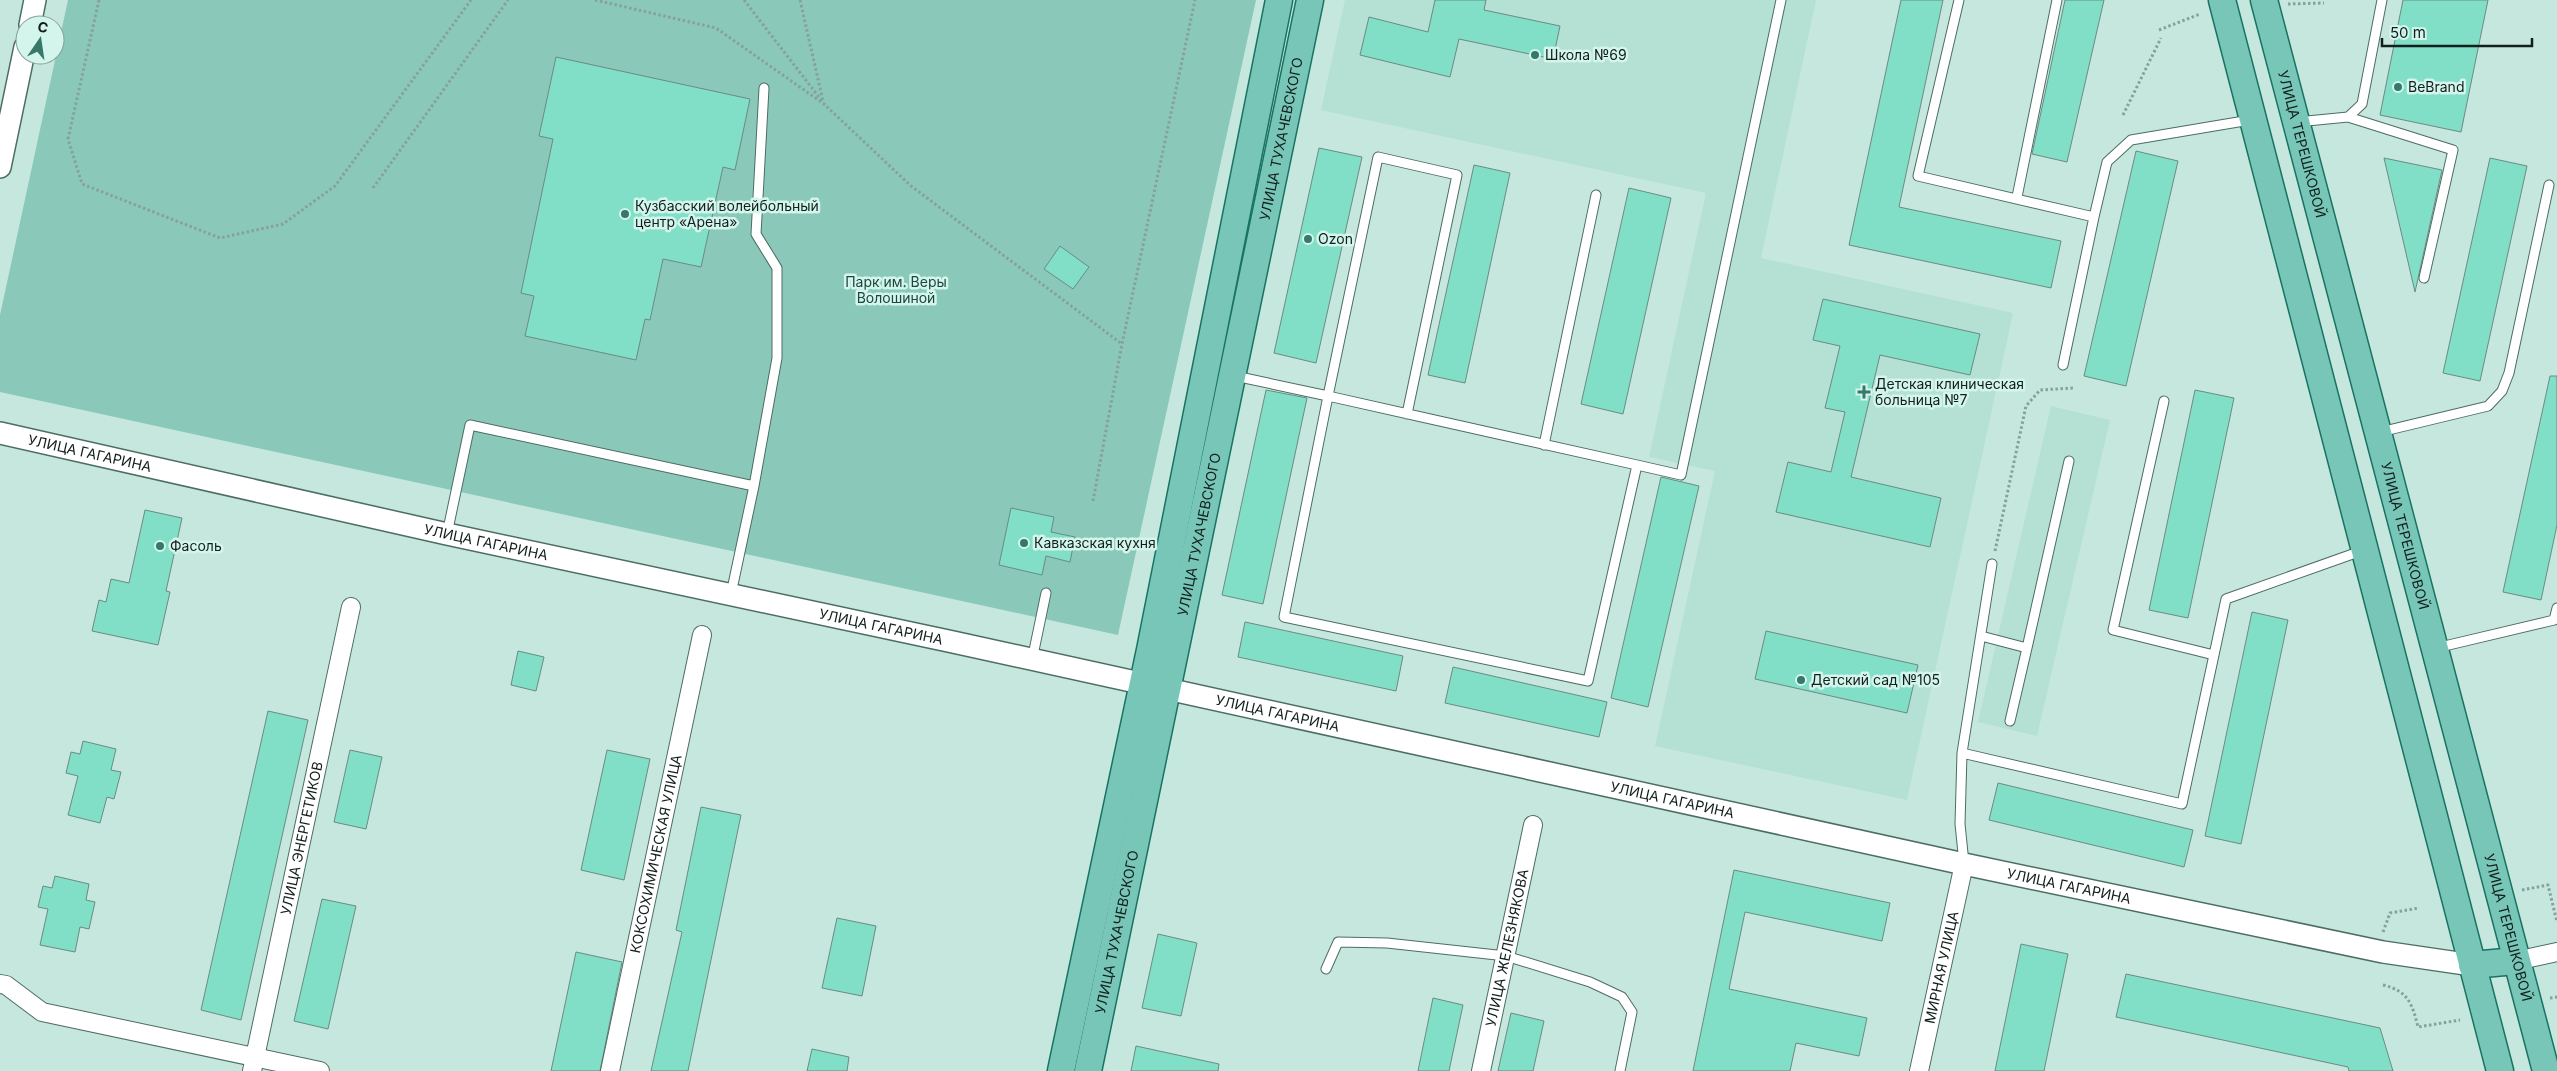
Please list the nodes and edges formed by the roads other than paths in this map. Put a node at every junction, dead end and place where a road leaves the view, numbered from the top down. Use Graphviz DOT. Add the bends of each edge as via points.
graph roads {
  1 [pos="35,0"];
  2 [pos="1279,0"];
  3 [pos="1310,0"];
  4 [pos="1781,0"];
  5 [pos="1959,0"];
  6 [pos="2057,0"];
  7 [pos="2222,0"];
  8 [pos="2382,0"];
  9 [pos="2276,2"];
  10 [pos="32,15"];
  11 [pos="20,65"];
  12 [pos="764,88"];
  13 [pos="2348,117"];
  14 [pos="2252,120"];
  15 [pos="2295,122"];
  16 [pos="4,125"];
  17 [pos="0,167"];
  18 [pos="2549,185"];
  19 [pos="1596,194"];
  20 [pos="2017,197"];
  21 [pos="2094,217"];
  22 [pos="2424,278"];
  23 [pos="2063,365"];
  24 [pos="1220,373"];
  25 [pos="1328,396"];
  26 [pos="2164,401"];
  27 [pos="1407,414"];
  28 [pos="0,433"];
  29 [pos="2376,433"];
  30 [pos="1544,445"];
  31 [pos="2069,461"];
  32 [pos="1637,465"];
  33 [pos="754,486"];
  34 [pos="447,534"];
  35 [pos="2364,550"];
  36 [pos="1992,564"];
  37 [pos="1046,593"];
  38 [pos="731,595"];
  39 [pos="351,607"];
  40 [pos="2557,608"];
  41 [pos="702,635"];
  42 [pos="1981,636"];
  43 [pos="2027,648"];
  44 [pos="2434,649"];
  45 [pos="2214,655"];
  46 [pos="1032,660"];
  47 [pos="1143,685"];
  48 [pos="1168,690"];
  49 [pos="2010,721"];
  50 [pos="1962,753"];
  51 [pos="1534,825"];
  52 [pos="1964,864"];
  53 [pos="2557,952"];
  54 [pos="1506,956"];
  55 [pos="2516,961"];
  56 [pos="2472,966"];
  57 [pos="1326,969"];
  58 [pos="0,984"];
  59 [pos="253,1064"];
  60 [pos="320,1071"];
  61 [pos="610,1071"];
  62 [pos="1061,1071"];
  63 [pos="1088,1071"];
  64 [pos="1481,1071"];
  65 [pos="1620,1071"];
  66 [pos="1919,1071"];
  67 [pos="2500,1071"];
  68 [pos="2546,1071"];
  1 -- 10 [label="street"];
  2 -- 24 [label="main road, УЛИЦА ТУХАЧЕВСКОГО"];
  3 -- 24 [label="main road, УЛИЦА ТУХАЧЕВСКОГО"];
  4 -- 32 [label="lane" via="1681,475"];
  5 -- 20 [label="lane" via="1918,176"];
  6 -- 20 [label="lane"];
  7 -- 14 [label="main road"];
  8 -- 13 [label="lane" via="2362,104"];
  9 -- 15 [label="main road, УЛИЦА ТЕРЕШКОВОЙ"];
  11 -- 16 [label="street"];
  12 -- 33 [label="lane" via="756,234 777,268 777,358"];
  13 -- 15 [label="lane"];
  13 -- 22 [label="lane" via="2453,150"];
  14 -- 21 [label="lane" via="2131,140 2107,162"];
  14 -- 35 [label="main road"];
  15 -- 29 [label="main road, УЛИЦА ТЕРЕШКОВОЙ"];
  16 -- 17 [label="street"];
  18 -- 29 [label="lane" via="2509,373 2502,391 2488,406"];
  19 -- 30 [label="lane"];
  20 -- 21 [label="lane"];
  21 -- 23 [label="lane"];
  24 -- 25 [label="lane"];
  24 -- 47 [label="main road, УЛИЦА ТУХАЧЕВСКОГО"];
  24 -- 48 [label="main road, УЛИЦА ТУХАЧЕВСКОГО"];
  25 -- 27 [label="lane"];
  25 -- 27 [label="lane" via="1378,157 1457,175"];
  25 -- 32 [label="lane" via="1284,617 1588,681"];
  26 -- 45 [label="lane" via="2113,630"];
  27 -- 30 [label="lane"];
  28 -- 34 [label="street, УЛИЦА ГАГАРИНА"];
  29 -- 44 [label="main road, УЛИЦА ТЕРЕШКОВОЙ"];
  30 -- 32 [label="lane"];
  31 -- 43 [label="lane"];
  33 -- 34 [label="lane" via="470,425"];
  33 -- 38 [label="lane"];
  34 -- 38 [label="street, УЛИЦА ГАГАРИНА"];
  35 -- 45 [label="lane" via="2226,599"];
  35 -- 56 [label="main road"];
  36 -- 42 [label="lane"];
  37 -- 46 [label="lane"];
  38 -- 46 [label="street, УЛИЦА ГАГАРИНА"];
  39 -- 59 [label="street, УЛИЦА ЭНЕРГЕТИКОВ"];
  40 -- 44 [label="lane" via="2554,620"];
  41 -- 61 [label="street, КОКСОХИМИЧЕСКАЯ УЛИЦА"];
  42 -- 43 [label="lane"];
  42 -- 50 [label="lane"];
  43 -- 49 [label="lane"];
  44 -- 55 [label="main road, УЛИЦА ТЕРЕШКОВОЙ"];
  45 -- 50 [label="lane" via="2182,804"];
  46 -- 47 [label="street, УЛИЦА ГАГАРИНА"];
  47 -- 48 [label="street, УЛИЦА ГАГАРИНА"];
  47 -- 62 [label="main road, УЛИЦА ТУХАЧЕВСКОГО"];
  48 -- 52 [label="street, УЛИЦА ГАГАРИНА"];
  48 -- 63 [label="main road, УЛИЦА ТУХАЧЕВСКОГО"];
  50 -- 52 [label="lane" via="1960,824"];
  51 -- 54 [label="street, УЛИЦА ЖЕЛЕЗНЯКОВА"];
  52 -- 56 [label="street, УЛИЦА ГАГАРИНА" via="2383,952"];
  52 -- 66 [label="street, МИРНАЯ УЛИЦА"];
  53 -- 55 [label="street, УЛИЦА ГАГАРИНА"];
  54 -- 57 [label="lane" via="1387,943 1338,942"];
  54 -- 64 [label="street, УЛИЦА ЖЕЛЕЗНЯКОВА"];
  54 -- 65 [label="lane" via="1590,982 1622,997 1632,1012"];
  55 -- 56 [label="main road, УЛИЦА ГАГАРИНА"];
  55 -- 68 [label="main road, УЛИЦА ТЕРЕШКОВОЙ"];
  56 -- 67 [label="main road"];
  58 -- 59 [label="street" via="42,1012"];
  59 -- 60 [label="street"];
}
